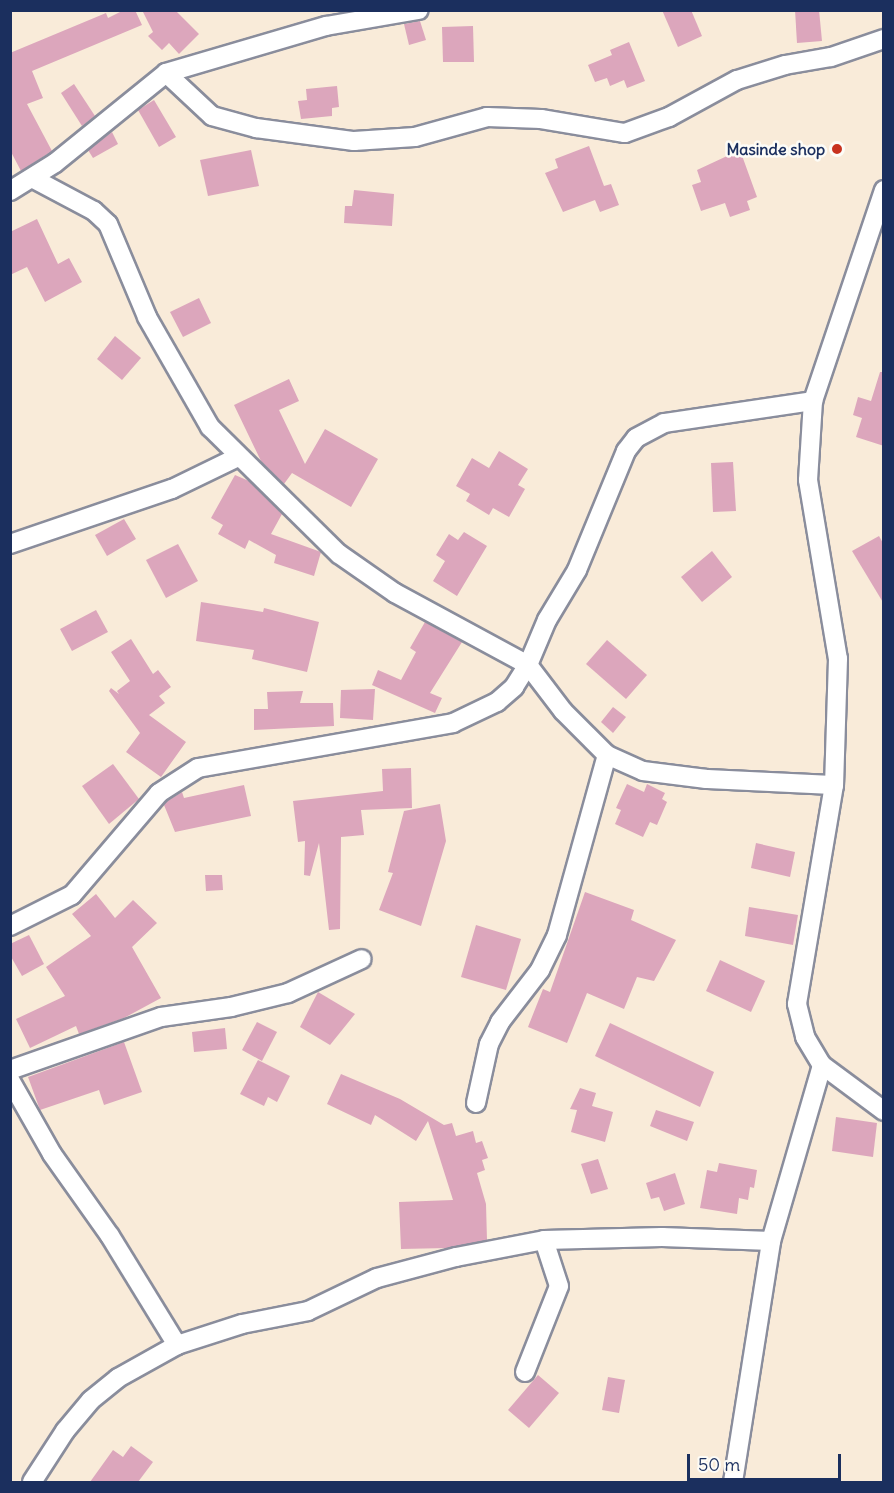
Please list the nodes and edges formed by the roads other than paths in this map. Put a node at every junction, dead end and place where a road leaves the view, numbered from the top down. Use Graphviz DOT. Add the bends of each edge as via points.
graph roads {
  1 [pos="419,10"];
  2 [pos="884,39"];
  3 [pos="166,73"];
  4 [pos="32,178"];
  5 [pos="884,190"];
  6 [pos="10,191"];
  7 [pos="813,400"];
  8 [pos="238,458"];
  9 [pos="10,544"];
  10 [pos="528,665"];
  11 [pos="607,755"];
  12 [pos="834,786"];
  13 [pos="10,926"];
  14 [pos="362,959"];
  15 [pos="822,1065"];
  16 [pos="10,1071"];
  17 [pos="10,1080"];
  18 [pos="476,1103"];
  19 [pos="884,1112"];
  20 [pos="544,1240"];
  21 [pos="771,1241"];
  22 [pos="177,1345"];
  23 [pos="525,1372"];
  24 [pos="32,1482"];
  25 [pos="733,1482"];
  1 -- 3 [label="street" via="326,26"];
  2 -- 3 [label="street" via="831,57 785,65 737,80 669,117 625,134 541,120 487,117 415,137 354,141 256,128 212,116"];
  3 -- 4 [label="street"];
  4 -- 6 [label="street"];
  4 -- 8 [label="street" via="94,211 108,224 147,317 210,427"];
  5 -- 7 [label="street"];
  7 -- 10 [label="street" via="664,423 636,438 626,451 577,570 547,620"];
  7 -- 12 [label="street" via="808,480 838,660"];
  8 -- 9 [label="street" via="172,489"];
  8 -- 10 [label="street" via="339,554 395,593"];
  10 -- 11 [label="street" via="563,711"];
  10 -- 13 [label="street" via="514,687 497,702 453,723 288,750 188,773 159,793 72,895"];
  11 -- 12 [label="street" via="643,771 706,779"];
  11 -- 18 [label="street" via="557,935 540,970 500,1022 489,1044"];
  12 -- 15 [label="street" via="797,1004 806,1037"];
  14 -- 16 [label="street" via="288,993 231,1007 160,1017"];
  15 -- 19 [label="street"];
  15 -- 21 [label="street"];
  17 -- 22 [label="street" via="52,1154 110,1236"];
  20 -- 21 [label="street" via="662,1237"];
  20 -- 22 [label="street" via="377,1278 308,1311 242,1324"];
  20 -- 23 [label="street" via="559,1286"];
  21 -- 25 [label="street"];
  22 -- 24 [label="street" via="118,1378 91,1400"];
}
